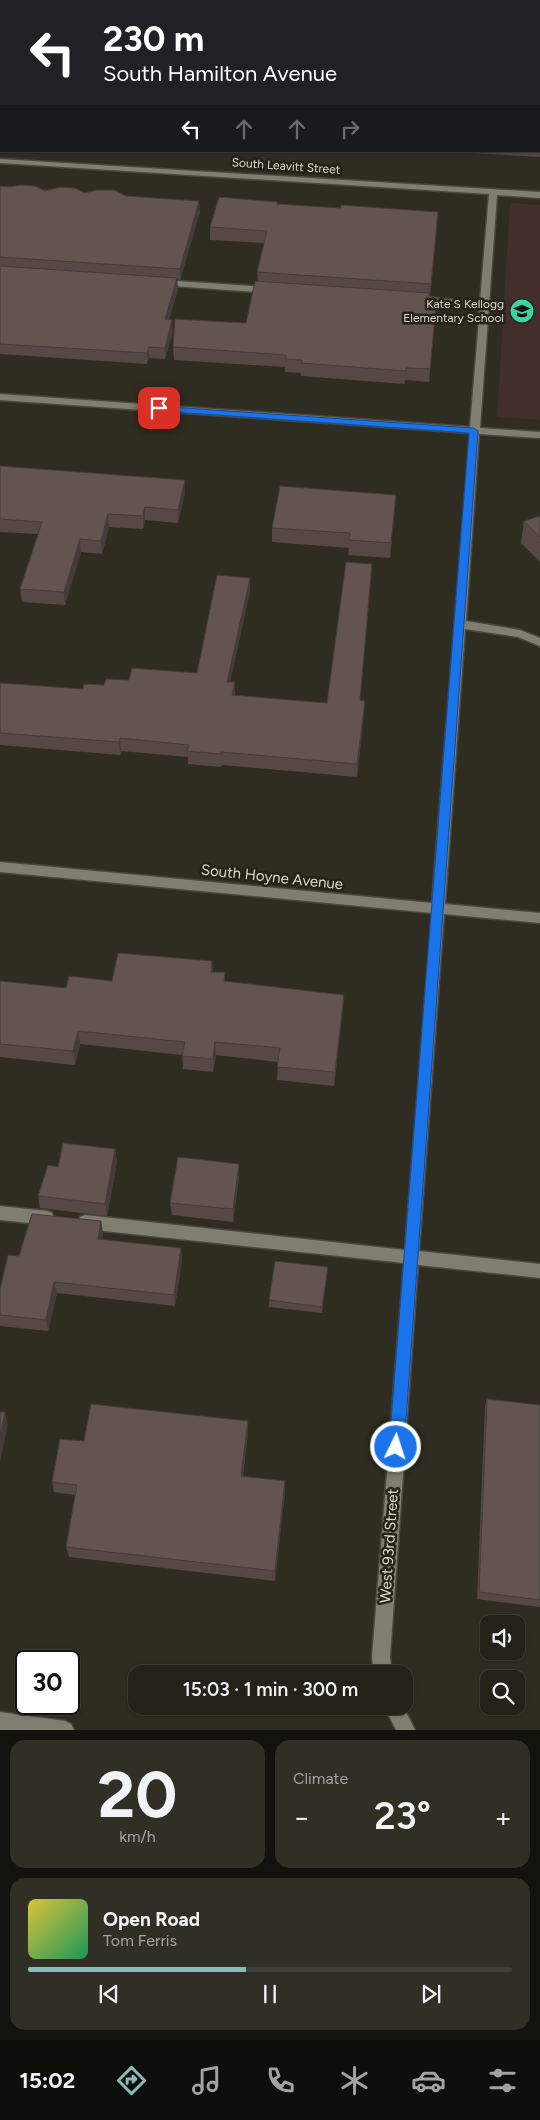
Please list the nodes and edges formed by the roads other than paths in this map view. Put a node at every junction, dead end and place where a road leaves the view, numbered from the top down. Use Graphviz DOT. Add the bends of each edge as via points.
graph roads {
  1 [pos="0,161"];
  2 [pos="492,192"];
  3 [pos="540,195"];
  4 [pos="148,282"];
  5 [pos="276,291"];
  6 [pos="414,300"];
  7 [pos="484,305"];
  8 [pos="0,397"];
  9 [pos="473,431"];
  10 [pos="540,435"];
  11 [pos="459,624"];
  12 [pos="540,642"];
  13 [pos="0,867"];
  14 [pos="438,909"];
  15 [pos="540,918"];
  16 [pos="0,1213"];
  17 [pos="410,1256"];
  18 [pos="540,1271"];
  19 [pos="382,1665"];
  20 [pos="397,1715"];
  21 [pos="0,1721"];
  22 [pos="65,1730"];
  23 [pos="406,1730"];
  1 -- 2 [label="street, South Leavitt Street"];
  2 -- 3 [label="street, South Leavitt Street"];
  2 -- 7 [label="street, West 93rd Street"];
  4 -- 5 [label="street"];
  6 -- 7 [label="street"];
  7 -- 9 [label="street, West 93rd Street"];
  8 -- 9 [label="street"];
  9 -- 10 [label="street"];
  9 -- 11 [label="street, West 93rd Street"];
  11 -- 12 [label="street" via="520,634"];
  11 -- 14 [label="street, West 93rd Street"];
  13 -- 14 [label="street, South Hoyne Avenue"];
  14 -- 15 [label="street, South Hoyne Avenue"];
  14 -- 17 [label="street, West 93rd Street"];
  16 -- 17 [label="street"];
  17 -- 18 [label="street"];
  17 -- 19 [label="street, West 93rd Street"];
  20 -- 23 [label="street"];
  21 -- 22 [label="street"];
}
